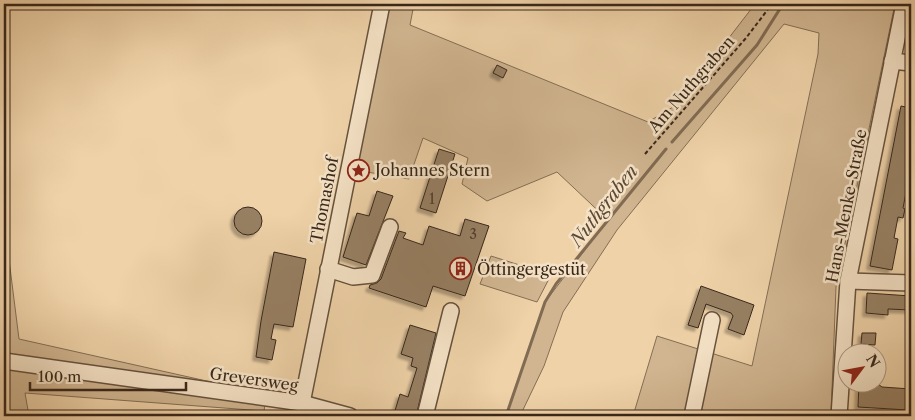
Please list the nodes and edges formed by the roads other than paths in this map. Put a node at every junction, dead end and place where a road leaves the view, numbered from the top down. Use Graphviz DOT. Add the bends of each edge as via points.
graph roads {
  1 [pos="382,4"];
  2 [pos="904,4"];
  3 [pos="892,61"];
  4 [pos="911,63"];
  5 [pos="390,227"];
  6 [pos="328,269"];
  7 [pos="848,281"];
  8 [pos="911,283"];
  9 [pos="451,311"];
  10 [pos="712,320"];
  11 [pos="11,362"];
  12 [pos="302,403"];
  13 [pos="350,416"];
  14 [pos="425,416"];
  15 [pos="692,416"];
  16 [pos="840,416"];
  1 -- 6 [label="street, Thomashof"];
  2 -- 3 [label="street, Hans-Menke-Straße"];
  3 -- 4 [label="street"];
  3 -- 7 [label="street, Hans-Menke-Straße"];
  5 -- 6 [label="street" via="372,275 353,277"];
  6 -- 12 [label="street, Thomashof"];
  7 -- 8 [label="street"];
  7 -- 16 [label="street, Hans-Menke-Straße"];
  9 -- 14 [label="street"];
  10 -- 15 [label="street"];
  11 -- 12 [label="street, Greversweg"];
  12 -- 13 [label="street, Greversweg"];
}
